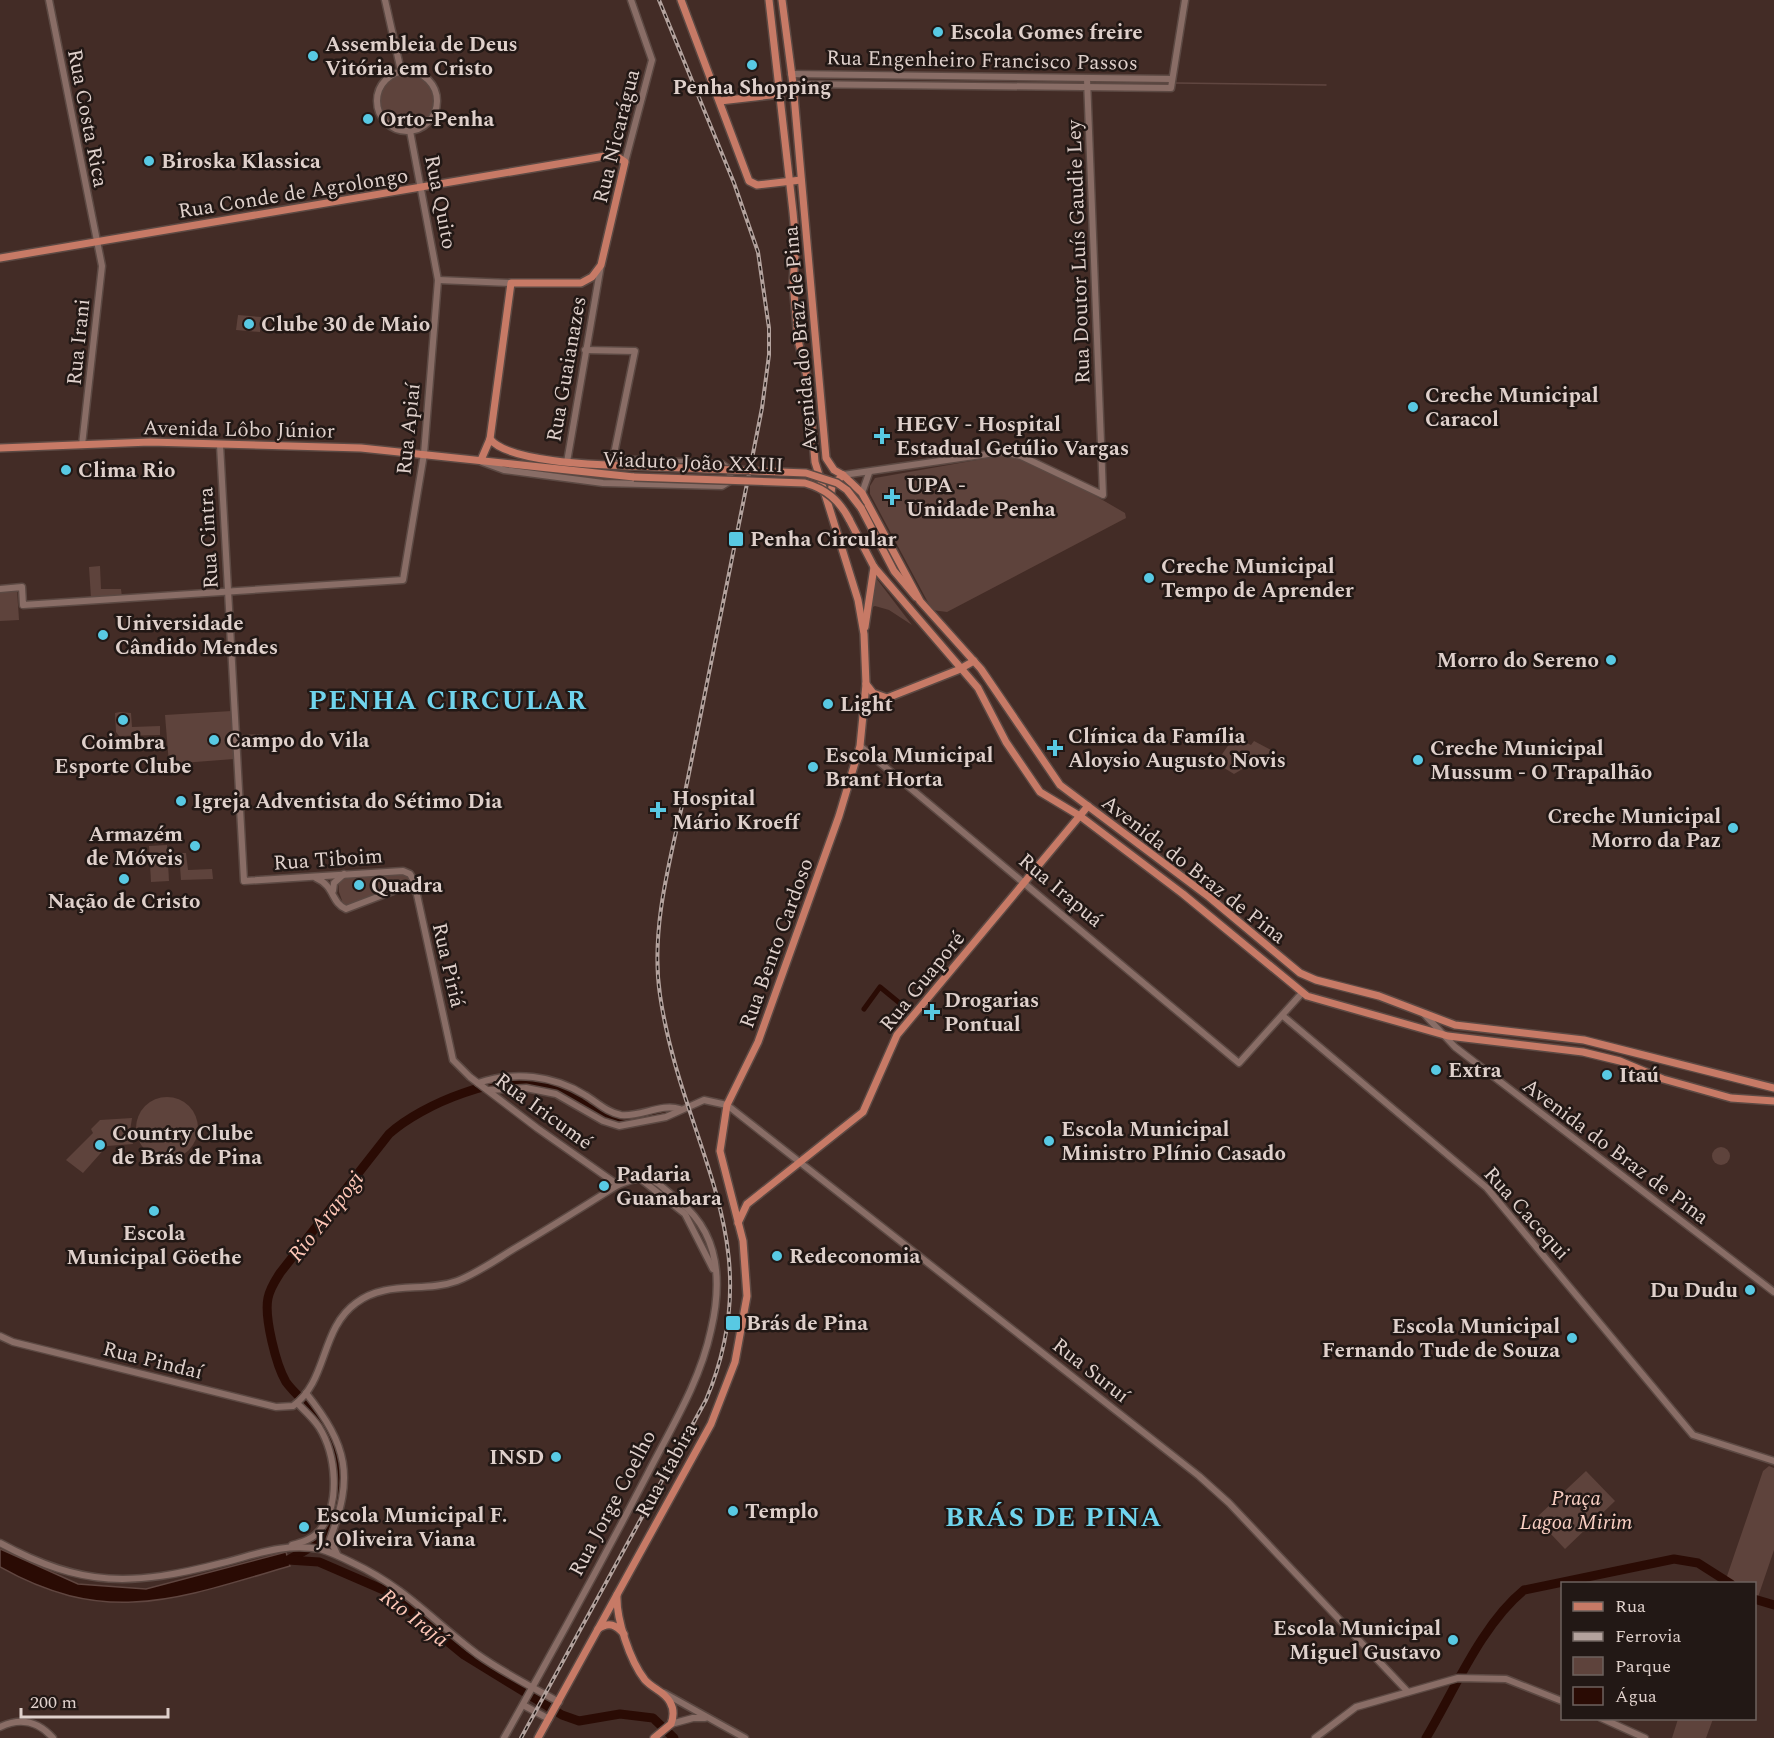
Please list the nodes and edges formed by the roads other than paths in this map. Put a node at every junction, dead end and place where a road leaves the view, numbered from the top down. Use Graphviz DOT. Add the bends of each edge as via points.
graph roads {
  1 [pos="49,0"];
  2 [pos="385,0"];
  3 [pos="631,0"];
  4 [pos="681,0"];
  5 [pos="769,0"];
  6 [pos="782,0"];
  7 [pos="1185,0"];
  8 [pos="401,71"];
  9 [pos="791,74"];
  10 [pos="815,74"];
  11 [pos="945,81"];
  12 [pos="1087,83"];
  13 [pos="793,84"];
  14 [pos="815,84"];
  15 [pos="780,94"];
  16 [pos="720,101"];
  17 [pos="410,131"];
  18 [pos="625,162"];
  19 [pos="801,180"];
  20 [pos="789,181"];
  21 [pos="422,188"];
  22 [pos="97,242"];
  23 [pos="0,258"];
  24 [pos="601,265"];
  25 [pos="438,280"];
  26 [pos="598,282"];
  27 [pos="511,283"];
  28 [pos="585,350"];
  29 [pos="490,439"];
  30 [pos="82,444"];
  31 [pos="220,445"];
  32 [pos="0,448"];
  33 [pos="424,454"];
  34 [pos="479,460"];
  35 [pos="567,462"];
  36 [pos="503,463"];
  37 [pos="869,473"];
  38 [pos="843,475"];
  39 [pos="830,490"];
  40 [pos="860,490"];
  41 [pos="831,509"];
  42 [pos="874,567"];
  43 [pos="0,589"];
  44 [pos="227,592"];
  45 [pos="920,601"];
  46 [pos="864,634"];
  47 [pos="974,661"];
  48 [pos="963,668"];
  49 [pos="866,684"];
  50 [pos="860,746"];
  51 [pos="1088,806"];
  52 [pos="1080,816"];
  53 [pos="345,874"];
  54 [pos="313,877"];
  55 [pos="413,877"];
  56 [pos="244,881"];
  57 [pos="1024,881"];
  58 [pos="416,890"];
  59 [pos="333,891"];
  60 [pos="1302,993"];
  61 [pos="1424,1014"];
  62 [pos="1283,1016"];
  63 [pos="1439,1033"];
  64 [pos="453,1060"];
  65 [pos="484,1087"];
  66 [pos="1774,1088"];
  67 [pos="1774,1101"];
  68 [pos="728,1105"];
  69 [pos="680,1109"];
  70 [pos="798,1163"];
  71 [pos="637,1177"];
  72 [pos="618,1185"];
  73 [pos="733,1202"];
  74 [pos="747,1203"];
  75 [pos="738,1222"];
  76 [pos="715,1273"];
  77 [pos="1774,1292"];
  78 [pos="1,1337"];
  79 [pos="305,1394"];
  80 [pos="298,1402"];
  81 [pos="1774,1461"];
  82 [pos="0,1543"];
  83 [pos="289,1546"];
  84 [pos="339,1556"];
  85 [pos="617,1593"];
  86 [pos="597,1629"];
  87 [pos="624,1634"];
  88 [pos="531,1689"];
  89 [pos="1408,1692"];
  90 [pos="663,1693"];
  91 [pos="1561,1700"];
  92 [pos="524,1703"];
  93 [pos="558,1703"];
  94 [pos="551,1717"];
  95 [pos="1602,1720"];
  96 [pos="714,1721"];
  97 [pos="0,1727"];
  98 [pos="667,1728"];
  99 [pos="53,1738"];
  100 [pos="504,1738"];
  101 [pos="538,1738"];
  102 [pos="654,1738"];
  103 [pos="745,1738"];
  104 [pos="1315,1738"];
  105 [pos="1645,1738"];
  1 -- 22 [label="street, Rua Costa Rica"];
  2 -- 8 [label="street"];
  3 -- 18 [label="street, Rua Nicarágua" via="652,60"];
  4 -- 16 [label="main road"];
  5 -- 15 [label="main road, Avenida do Braz de Pina"];
  6 -- 9 [label="main road, Avenida do Braz de Pina"];
  7 -- 12 [label="street, Rua Engenheiro Francisco Passos" via="1171,84"];
  8 -- 17 [label="street" via="383,82 377,103 387,123"];
  8 -- 17 [label="street" via="424,76 437,93 436,109 428,122"];
  9 -- 10 [label="street, Rua Engenheiro Francisco Passos"];
  9 -- 13 [label="main road, Avenida do Braz de Pina"];
  10 -- 11 [label="street, Rua Engenheiro Francisco Passos"];
  10 -- 14 [label="street"];
  11 -- 12 [label="street, Rua Engenheiro Francisco Passos"];
  11 -- 14 [label="street, Rua Engenheiro Francisco Passos"];
  12 -- 37 [label="street, Rua Doutor Luís Gaudie Ley" via="1103,495 1022,456 1002,452"];
  13 -- 14 [label="street, Rua Engenheiro Francisco Passos"];
  13 -- 19 [label="main road, Avenida do Braz de Pina"];
  15 -- 16 [label="main road"];
  15 -- 20 [label="main road, Avenida do Braz de Pina"];
  16 -- 20 [label="main road" via="749,181 758,185"];
  17 -- 21 [label="street, Rua Quito"];
  18 -- 21 [label="main road, Rua Conde de Agrolongo" via="616,156 605,156"];
  18 -- 24 [label="main road, Rua Nicarágua"];
  19 -- 20 [label="main road"];
  19 -- 38 [label="main road, Avenida do Braz de Pina" via="826,458 831,468"];
  20 -- 41 [label="main road, Avenida do Braz de Pina" via="796,245 793,282 798,340 808,381 815,462"];
  21 -- 22 [label="main road, Rua Conde de Agrolongo"];
  21 -- 25 [label="street, Rua Quito"];
  22 -- 23 [label="main road, Rua Conde de Agrolongo"];
  22 -- 30 [label="street, Rua Irani" via="101,283"];
  24 -- 26 [label="street, Rua Nicarágua"];
  24 -- 27 [label="main road" via="581,283"];
  25 -- 27 [label="street"];
  25 -- 33 [label="street, Rua Apiaí"];
  26 -- 28 [label="street, Rua Guaianazes"];
  27 -- 29 [label="main road"];
  28 -- 34 [label="street, Avenida Lôbo Júnior" via="635,351 614,454 617,459 716,463 727,467 730,481 722,486 603,483 504,470"];
  28 -- 35 [label="street, Rua Guaianazes"];
  29 -- 34 [label="main road"];
  29 -- 35 [label="main road" via="512,453"];
  30 -- 31 [label="main road, Avenida Lôbo Júnior"];
  30 -- 32 [label="main road, Avenida Lôbo Júnior"];
  31 -- 33 [label="main road, Avenida Lôbo Júnior" via="361,448"];
  31 -- 44 [label="street, Rua Cintra"];
  33 -- 34 [label="main road, Avenida Lôbo Júnior"];
  33 -- 44 [label="street, Rua Apiaí" via="403,580"];
  34 -- 36 [label="main road, Avenida Lôbo Júnior"];
  35 -- 45 [label="main road, bridge" via="806,473 837,483 861,508 894,571"];
  36 -- 42 [label="main road, Viaduto João XXIII, bridge" via="634,477 805,483 827,492 838,502"];
  37 -- 38 [label="street"];
  37 -- 40 [label="street"];
  38 -- 39 [label="main road"];
  38 -- 40 [label="main road, Avenida do Braz de Pina"];
  39 -- 40 [label="main road" via="838,486"];
  39 -- 41 [label="main road"];
  40 -- 45 [label="main road, Avenida do Braz de Pina"];
  41 -- 46 [label="main road, Avenida do Braz de Pina"];
  42 -- 46 [label="main road"];
  42 -- 48 [label="main road, Avenida do Braz de Pina"];
  43 -- 44 [label="street" via="22,587 23,605"];
  44 -- 56 [label="street, Rua Cintra"];
  45 -- 47 [label="main road, Avenida do Braz de Pina"];
  46 -- 49 [label="main road, Rua Bento Cardoso"];
  47 -- 48 [label="main road"];
  47 -- 51 [label="main road, Avenida do Braz de Pina" via="1052,776"];
  48 -- 49 [label="main road" via="888,698 873,693"];
  48 -- 52 [label="main road, Avenida do Braz de Pina" via="1036,787"];
  49 -- 50 [label="main road, Rua Bento Cardoso"];
  50 -- 57 [label="street, Rua Irapuá"];
  50 -- 68 [label="main road, Rua Bento Cardoso" via="815,887 768,1015"];
  51 -- 52 [label="main road, Rua Guaporé"];
  51 -- 61 [label="main road, Avenida do Braz de Pina" via="1209,897 1299,973 1379,996"];
  52 -- 57 [label="main road, Rua Guaporé"];
  52 -- 60 [label="main road, Avenida do Braz de Pina" via="1183,894"];
  53 -- 54 [label="street, Rua Tiboim"];
  53 -- 55 [label="street, Rua Tiboim" via="403,871"];
  53 -- 59 [label="street" via="334,883"];
  54 -- 56 [label="street, Rua Tiboim"];
  54 -- 59 [label="street"];
  55 -- 58 [label="street, Rua Piriá"];
  57 -- 62 [label="street, Rua Irapuá" via="1239,1063"];
  57 -- 70 [label="main road, Rua Guaporé" via="897,1035 863,1112"];
  58 -- 59 [label="street" via="394,890 346,909 340,906"];
  58 -- 64 [label="street, Rua Piriá"];
  60 -- 62 [label="street"];
  60 -- 63 [label="main road, Avenida do Braz de Pina" via="1320,1002"];
  61 -- 63 [label="street, Avenida do Braz de Pina"];
  61 -- 66 [label="main road" via="1460,1026 1584,1040"];
  62 -- 81 [label="street, Rua Cacequi" via="1487,1188 1693,1436"];
  63 -- 67 [label="main road" via="1593,1054 1731,1098"];
  63 -- 77 [label="street, Avenida do Braz de Pina"];
  64 -- 65 [label="street, Rua Iricumé"];
  65 -- 69 [label="street" via="526,1088 556,1094 619,1126 666,1117"];
  65 -- 69 [label="street" via="506,1076 531,1076 573,1089 619,1114"];
  65 -- 72 [label="street, Rua Iricumé"];
  68 -- 69 [label="street" via="704,1101"];
  68 -- 70 [label="street, Rua Suruí"];
  68 -- 73 [label="main road, Rua Bento Cardoso" via="720,1151"];
  70 -- 74 [label="main road, Rua Guaporé"];
  70 -- 89 [label="street, Rua Suruí" via="1199,1476"];
  71 -- 72 [label="street"];
  71 -- 76 [label="street" via="685,1214"];
  71 -- 76 [label="street, Rua Jorge Coelho" via="650,1178 699,1219 710,1239"];
  72 -- 79 [label="street" via="471,1275 444,1284 389,1290 363,1298 335,1325"];
  73 -- 74 [label="main road"];
  73 -- 75 [label="main road, Rua Bento Cardoso"];
  74 -- 75 [label="main road, Rua Guaporé"];
  75 -- 85 [label="main road, Rua Itabira" via="745,1253 747,1296 731,1376 711,1424"];
  76 -- 88 [label="street, Rua Jorge Coelho" via="711,1330 700,1370"];
  78 -- 80 [label="street, Rua Pindaí" via="276,1407"];
  79 -- 80 [label="street"];
  79 -- 84 [label="street" via="330,1424 342,1458 343,1499 330,1539"];
  80 -- 83 [label="street" via="325,1438 333,1485 320,1529 306,1541"];
  82 -- 83 [label="street" via="65,1571 102,1579 140,1581"];
  83 -- 84 [label="street"];
  84 -- 88 [label="street" via="400,1589 478,1654"];
  85 -- 86 [label="main road, Rua Itabira"];
  85 -- 87 [label="main road"];
  86 -- 87 [label="main road" via="609,1624"];
  86 -- 93 [label="main road, Rua Itabira"];
  87 -- 90 [label="main road" via="638,1668 650,1685"];
  88 -- 92 [label="street, Rua Jorge Coelho"];
  88 -- 93 [label="street"];
  89 -- 91 [label="street" via="1458,1678 1506,1679"];
  89 -- 104 [label="street" via="1356,1707"];
  90 -- 96 [label="street"];
  90 -- 98 [label="main road" via="673,1708"];
  92 -- 94 [label="street"];
  92 -- 100 [label="street, Rua Jorge Coelho"];
  93 -- 94 [label="main road, Rua Itabira"];
  94 -- 101 [label="main road, Rua Itabira"];
  95 -- 105 [label="street"];
  96 -- 98 [label="street" via="693,1718"];
  96 -- 103 [label="street"];
  97 -- 99 [label="street" via="25,1721 42,1727"];
  98 -- 102 [label="main road"];
}
